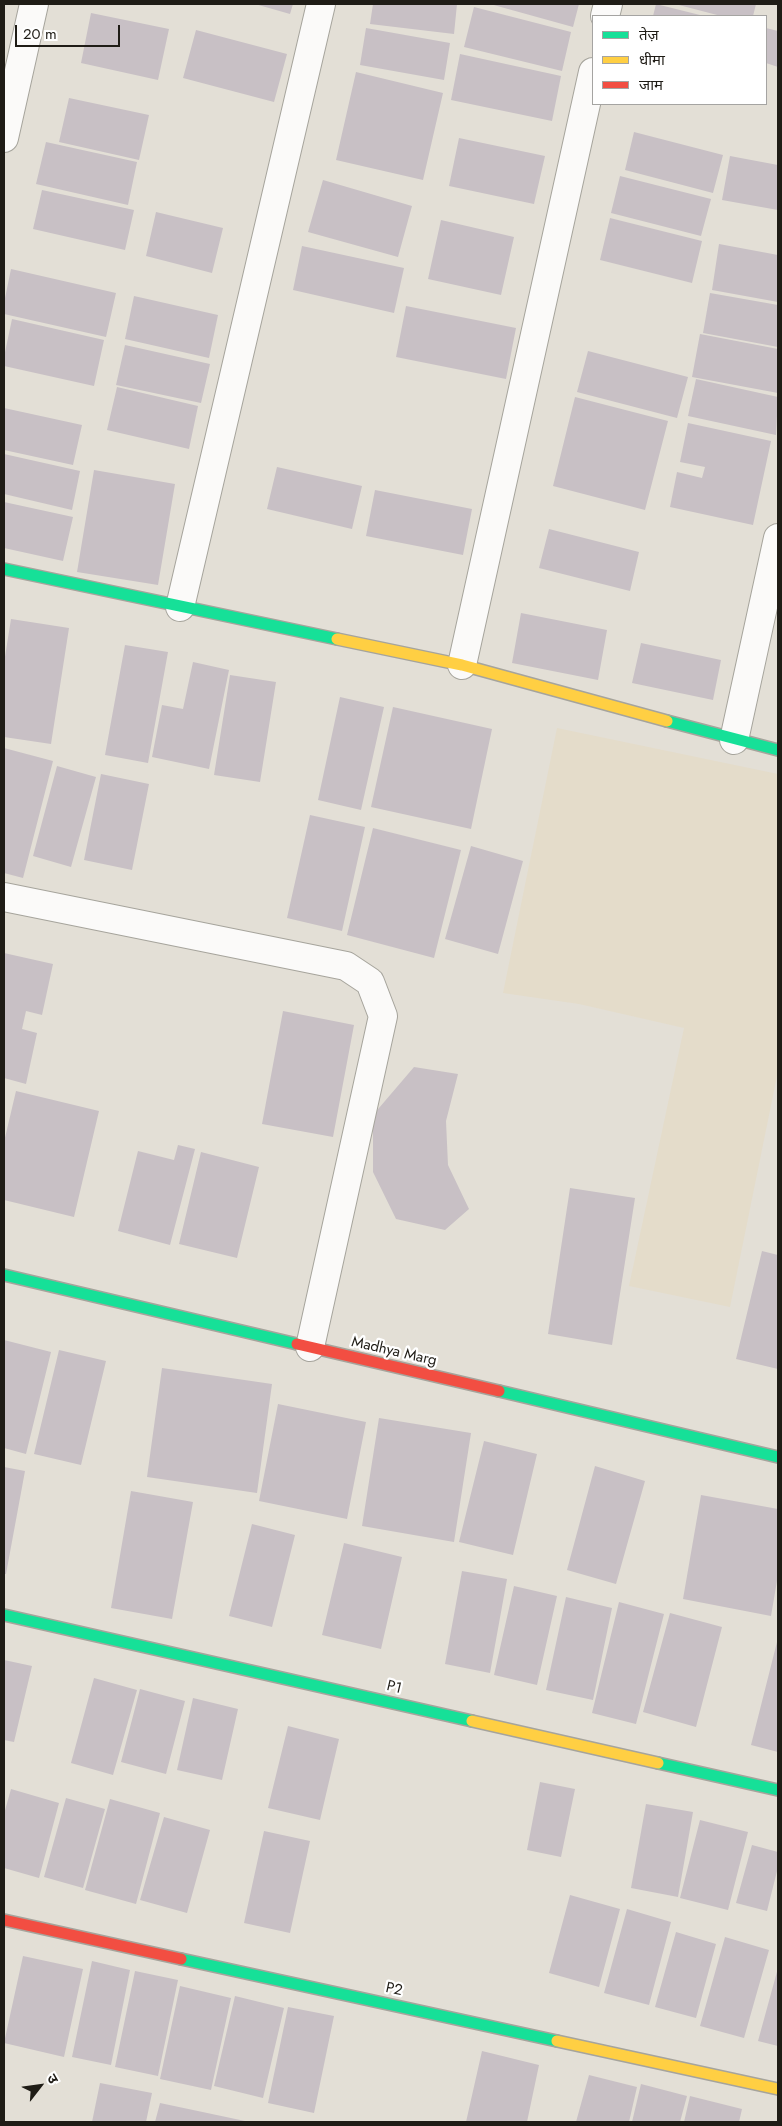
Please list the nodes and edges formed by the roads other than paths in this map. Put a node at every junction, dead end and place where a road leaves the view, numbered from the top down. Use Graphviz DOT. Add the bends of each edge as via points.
graph roads {
  1 [pos="34,4"];
  2 [pos="321,4"];
  3 [pos="592,77"];
  4 [pos="4,138"];
  5 [pos="778,538"];
  6 [pos="4,569"];
  7 [pos="180,607"];
  8 [pos="462,665"];
  9 [pos="734,740"];
  10 [pos="778,750"];
  11 [pos="4,897"];
  12 [pos="4,1275"];
  13 [pos="310,1347"];
  14 [pos="778,1457"];
  15 [pos="4,1615"];
  16 [pos="778,1790"];
  17 [pos="4,1920"];
  18 [pos="778,2089"];
  1 -- 4 [label="street"];
  2 -- 7 [label="street"];
  3 -- 8 [label="street"];
  5 -- 9 [label="street"];
  6 -- 7 [label="street"];
  7 -- 8 [label="street"];
  8 -- 9 [label="street"];
  9 -- 10 [label="street"];
  11 -- 13 [label="street" via="346,966 370,982 383,1016"];
  12 -- 13 [label="street, Madhya Marg"];
  13 -- 14 [label="street, Madhya Marg"];
  15 -- 16 [label="street, P1"];
  17 -- 18 [label="street, P2"];
}
